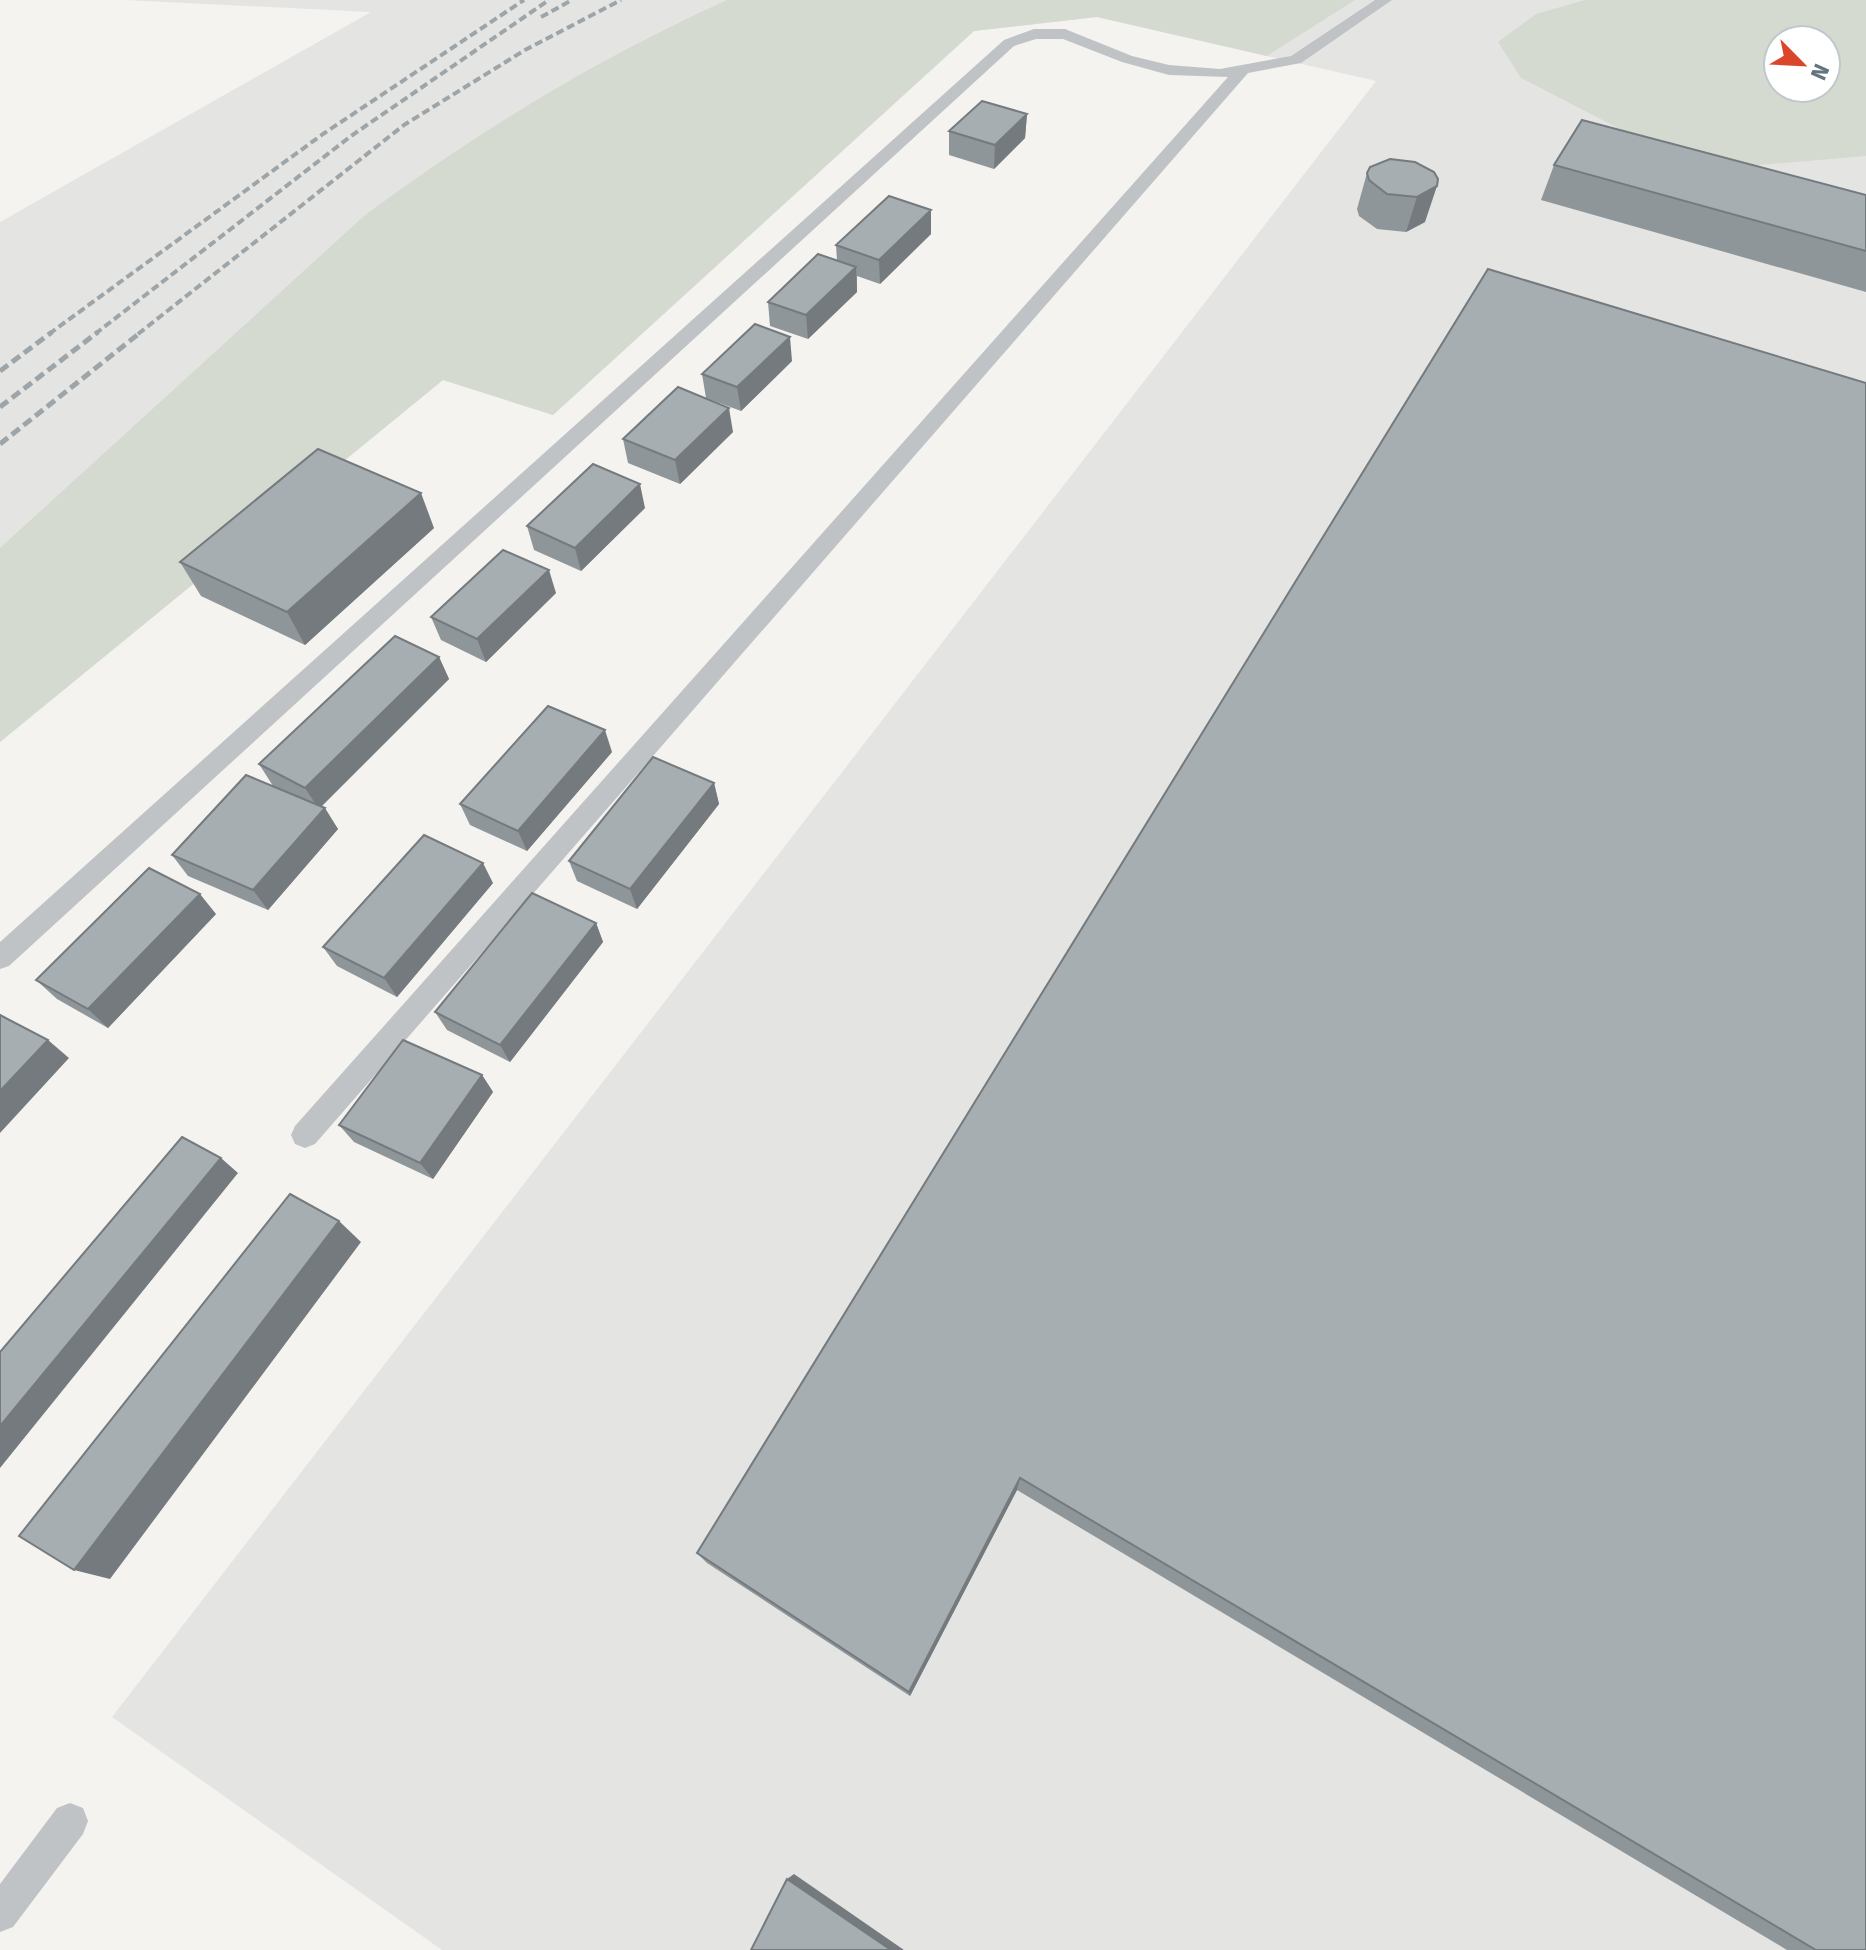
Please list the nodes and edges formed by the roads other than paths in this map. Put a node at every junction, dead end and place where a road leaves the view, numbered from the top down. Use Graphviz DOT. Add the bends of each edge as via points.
graph roads {
  1 [pos="1385,0"];
  2 [pos="1243,70"];
  3 [pos="0,958"];
  4 [pos="305,1135"];
  5 [pos="70,1821"];
  6 [pos="0,1914"];
  1 -- 2 [label="lane" via="1296,60"];
  2 -- 3 [label="lane" via="1169,70 1065,34 1034,34 1009,43"];
  2 -- 4 [label="lane"];
  5 -- 6 [label="lane"];
}
